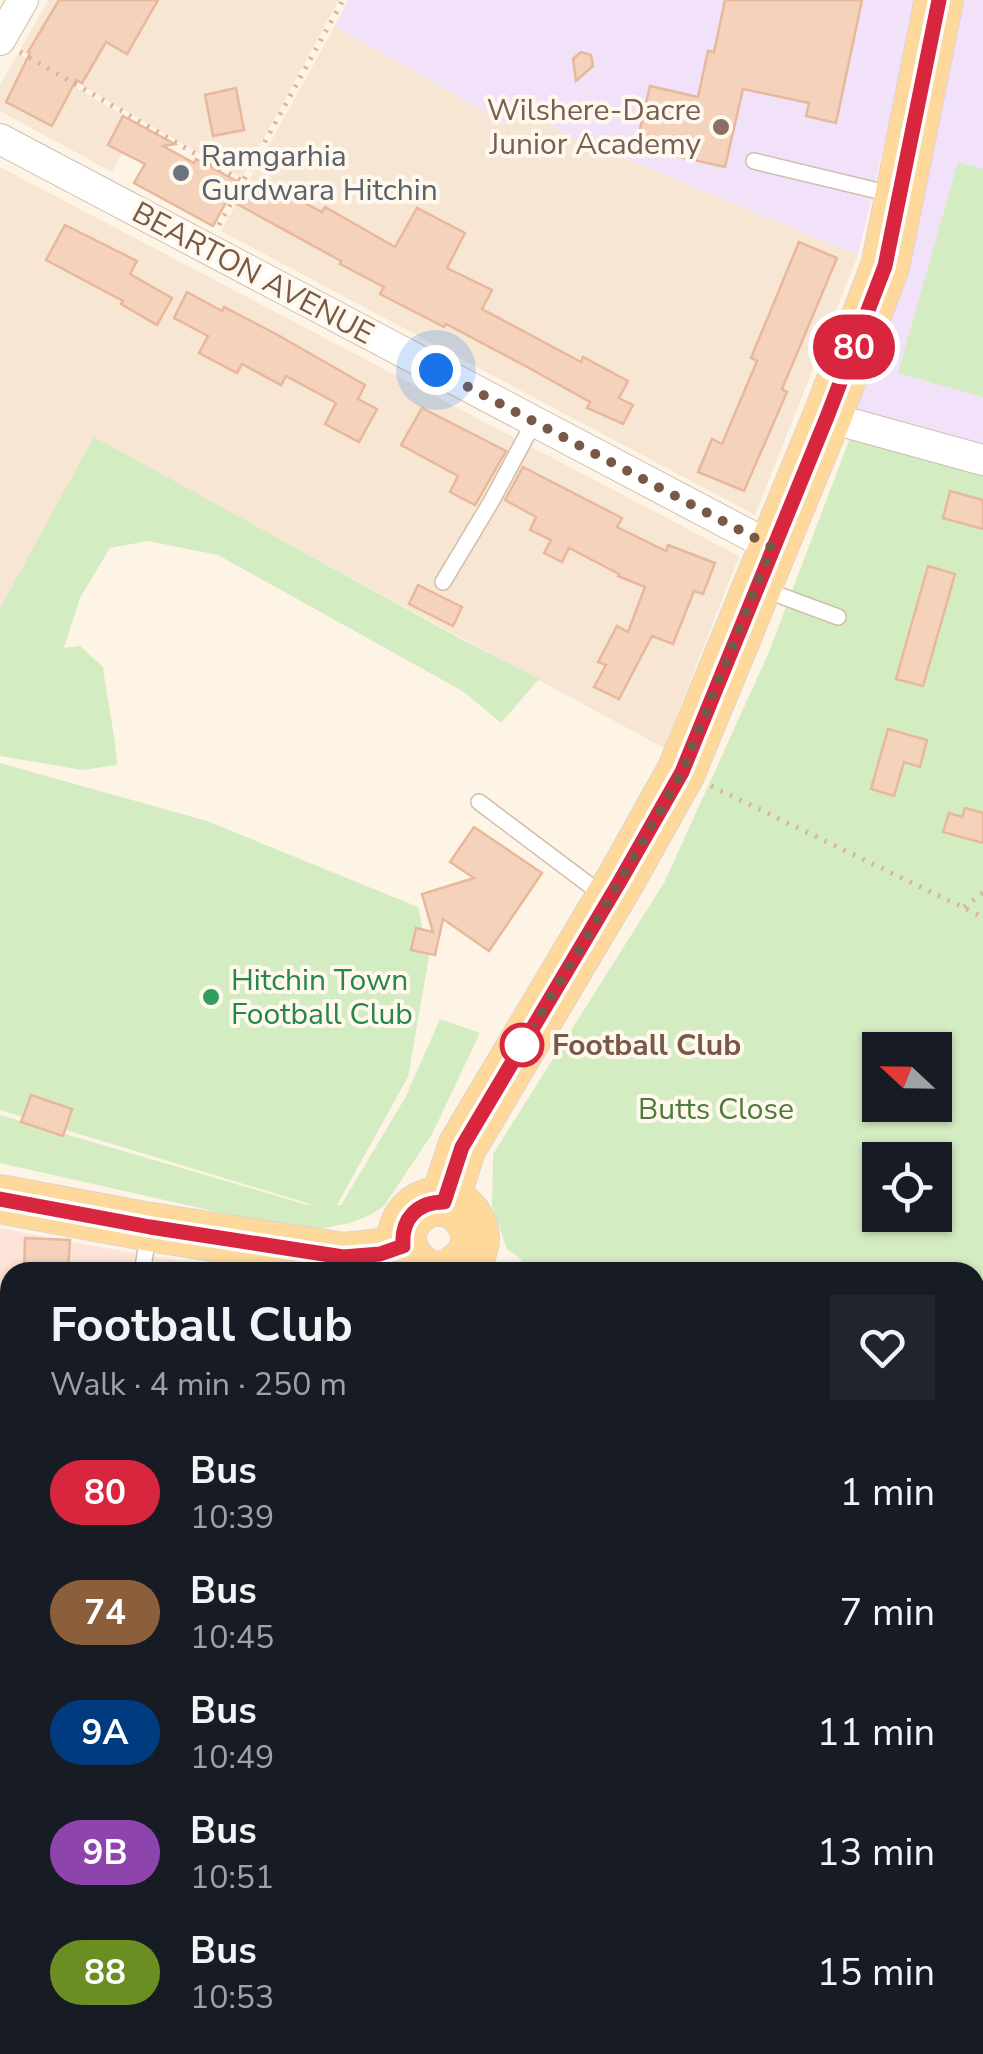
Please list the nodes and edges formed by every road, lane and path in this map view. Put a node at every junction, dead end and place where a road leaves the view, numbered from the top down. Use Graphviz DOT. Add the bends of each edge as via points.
graph roads {
  1 [pos="23,0"];
  2 [pos="343,0"];
  3 [pos="939,0"];
  4 [pos="8,44"];
  5 [pos="0,139"];
  6 [pos="754,160"];
  7 [pos="242,181"];
  8 [pos="899,196"];
  9 [pos="206,248"];
  10 [pos="827,417"];
  11 [pos="534,422"];
  12 [pos="983,460"];
  13 [pos="764,567"];
  14 [pos="443,582"];
  15 [pos="838,617"];
  16 [pos="682,772"];
  17 [pos="480,802"];
  18 [pos="983,893"];
  19 [pos="609,900"];
  20 [pos="964,908"];
  21 [pos="983,917"];
  22 [pos="0,1200"];
  23 [pos="444,1202"];
  24 [pos="146,1250"];
  25 [pos="278,1260"];
  26 [pos="428,1262"];
  27 [pos="442,1262"];
  28 [pos="450,1262"];
  1 -- 4 [label="street"];
  2 -- 7 [label="path"];
  3 -- 8 [label="main road"];
  4 -- 7 [label="path"];
  5 -- 9 [label="street, BEARTON AVENUE"];
  6 -- 8 [label="lane"];
  7 -- 9 [label="path"];
  8 -- 10 [label="main road" via="885,266"];
  9 -- 11 [label="street, BEARTON AVENUE"];
  10 -- 12 [label="street"];
  10 -- 13 [label="main road"];
  11 -- 13 [label="street, BEARTON AVENUE"];
  11 -- 14 [label="lane"];
  13 -- 15 [label="lane"];
  13 -- 16 [label="main road"];
  16 -- 19 [label="main road"];
  16 -- 20 [label="path"];
  17 -- 19 [label="lane"];
  18 -- 20 [label="path"];
  19 -- 23 [label="main road" via="462,1147"];
  20 -- 21 [label="path"];
  22 -- 24 [label="main road"];
  23 -- 27 [label="main road" via="412,1213 402,1234"];
  23 -- 28 [label="main road" via="471,1221 475,1243"];
  24 -- 25 [label="main road"];
  25 -- 26 [label="main road" via="380,1254"];
}
